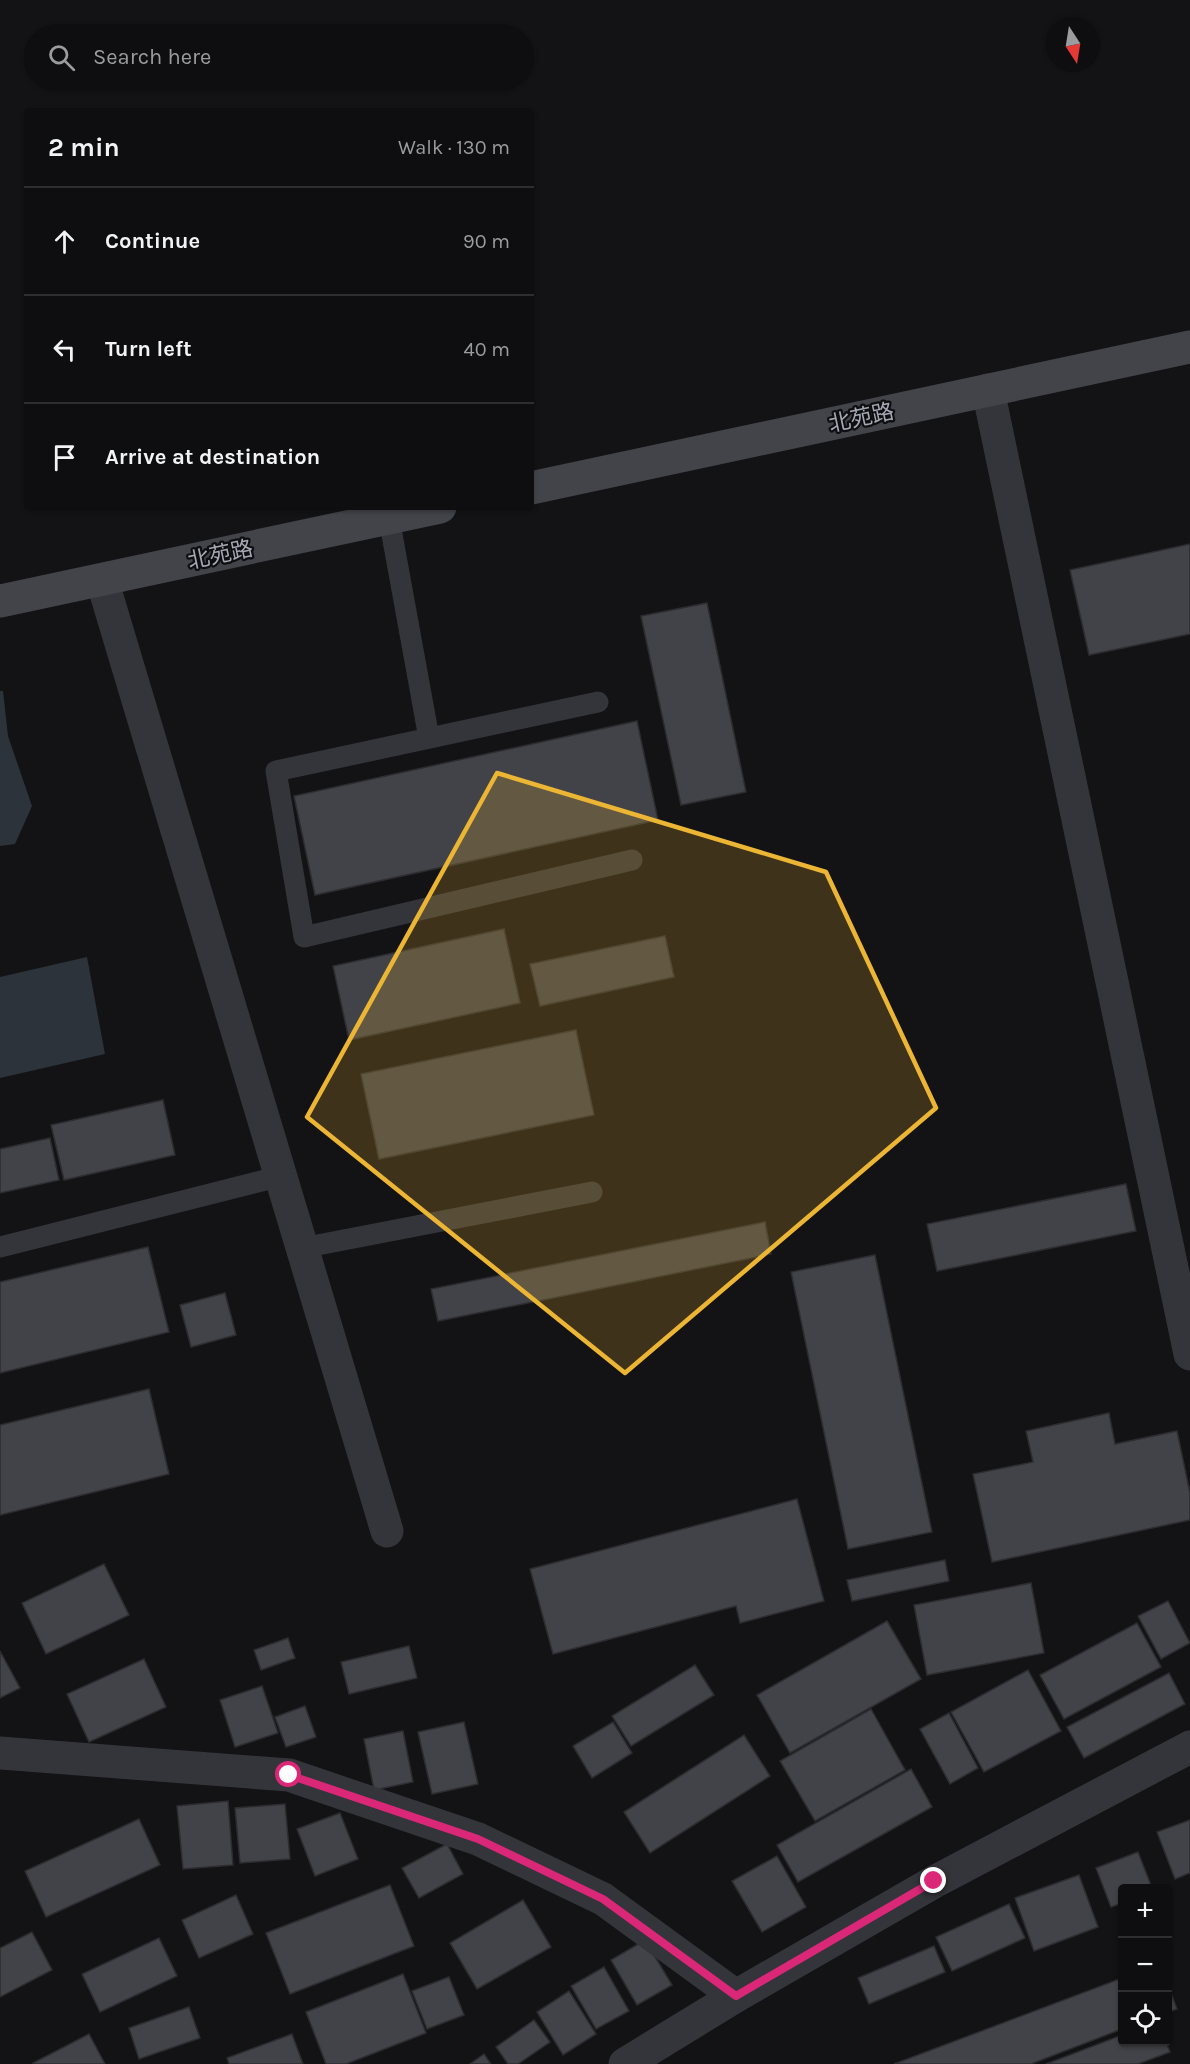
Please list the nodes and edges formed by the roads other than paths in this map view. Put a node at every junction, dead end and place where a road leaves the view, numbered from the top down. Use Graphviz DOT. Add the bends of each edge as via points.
graph roads {
  1 [pos="1190,347"];
  2 [pos="988,390"];
  3 [pos="534,487"];
  4 [pos="426,510"];
  5 [pos="389,518"];
  6 [pos="102,580"];
  7 [pos="0,602"];
  8 [pos="598,702"];
  9 [pos="429,738"];
  10 [pos="632,860"];
  11 [pos="281,1176"];
  12 [pos="592,1192"];
  13 [pos="0,1247"];
  14 [pos="302,1248"];
  15 [pos="1190,1354"];
  16 [pos="387,1531"];
  17 [pos="1190,1747"];
  18 [pos="0,1753"];
  19 [pos="736,1996"];
  20 [pos="625,2064"];
  1 -- 2 [label="street, 北苑路"];
  2 -- 3 [label="street, 北苑路"];
  2 -- 15 [label="street"];
  4 -- 5 [label="street, 北苑路"];
  5 -- 6 [label="street, 北苑路"];
  5 -- 9 [label="lane"];
  6 -- 7 [label="street, 北苑路"];
  6 -- 11 [label="street"];
  8 -- 9 [label="lane"];
  9 -- 10 [label="lane" via="276,771 304,937"];
  11 -- 13 [label="lane"];
  11 -- 14 [label="street"];
  12 -- 14 [label="lane"];
  14 -- 16 [label="street"];
  17 -- 19 [label="street" via="934,1881"];
  18 -- 19 [label="street" via="289,1775 478,1839 603,1899"];
  19 -- 20 [label="street"];
}
